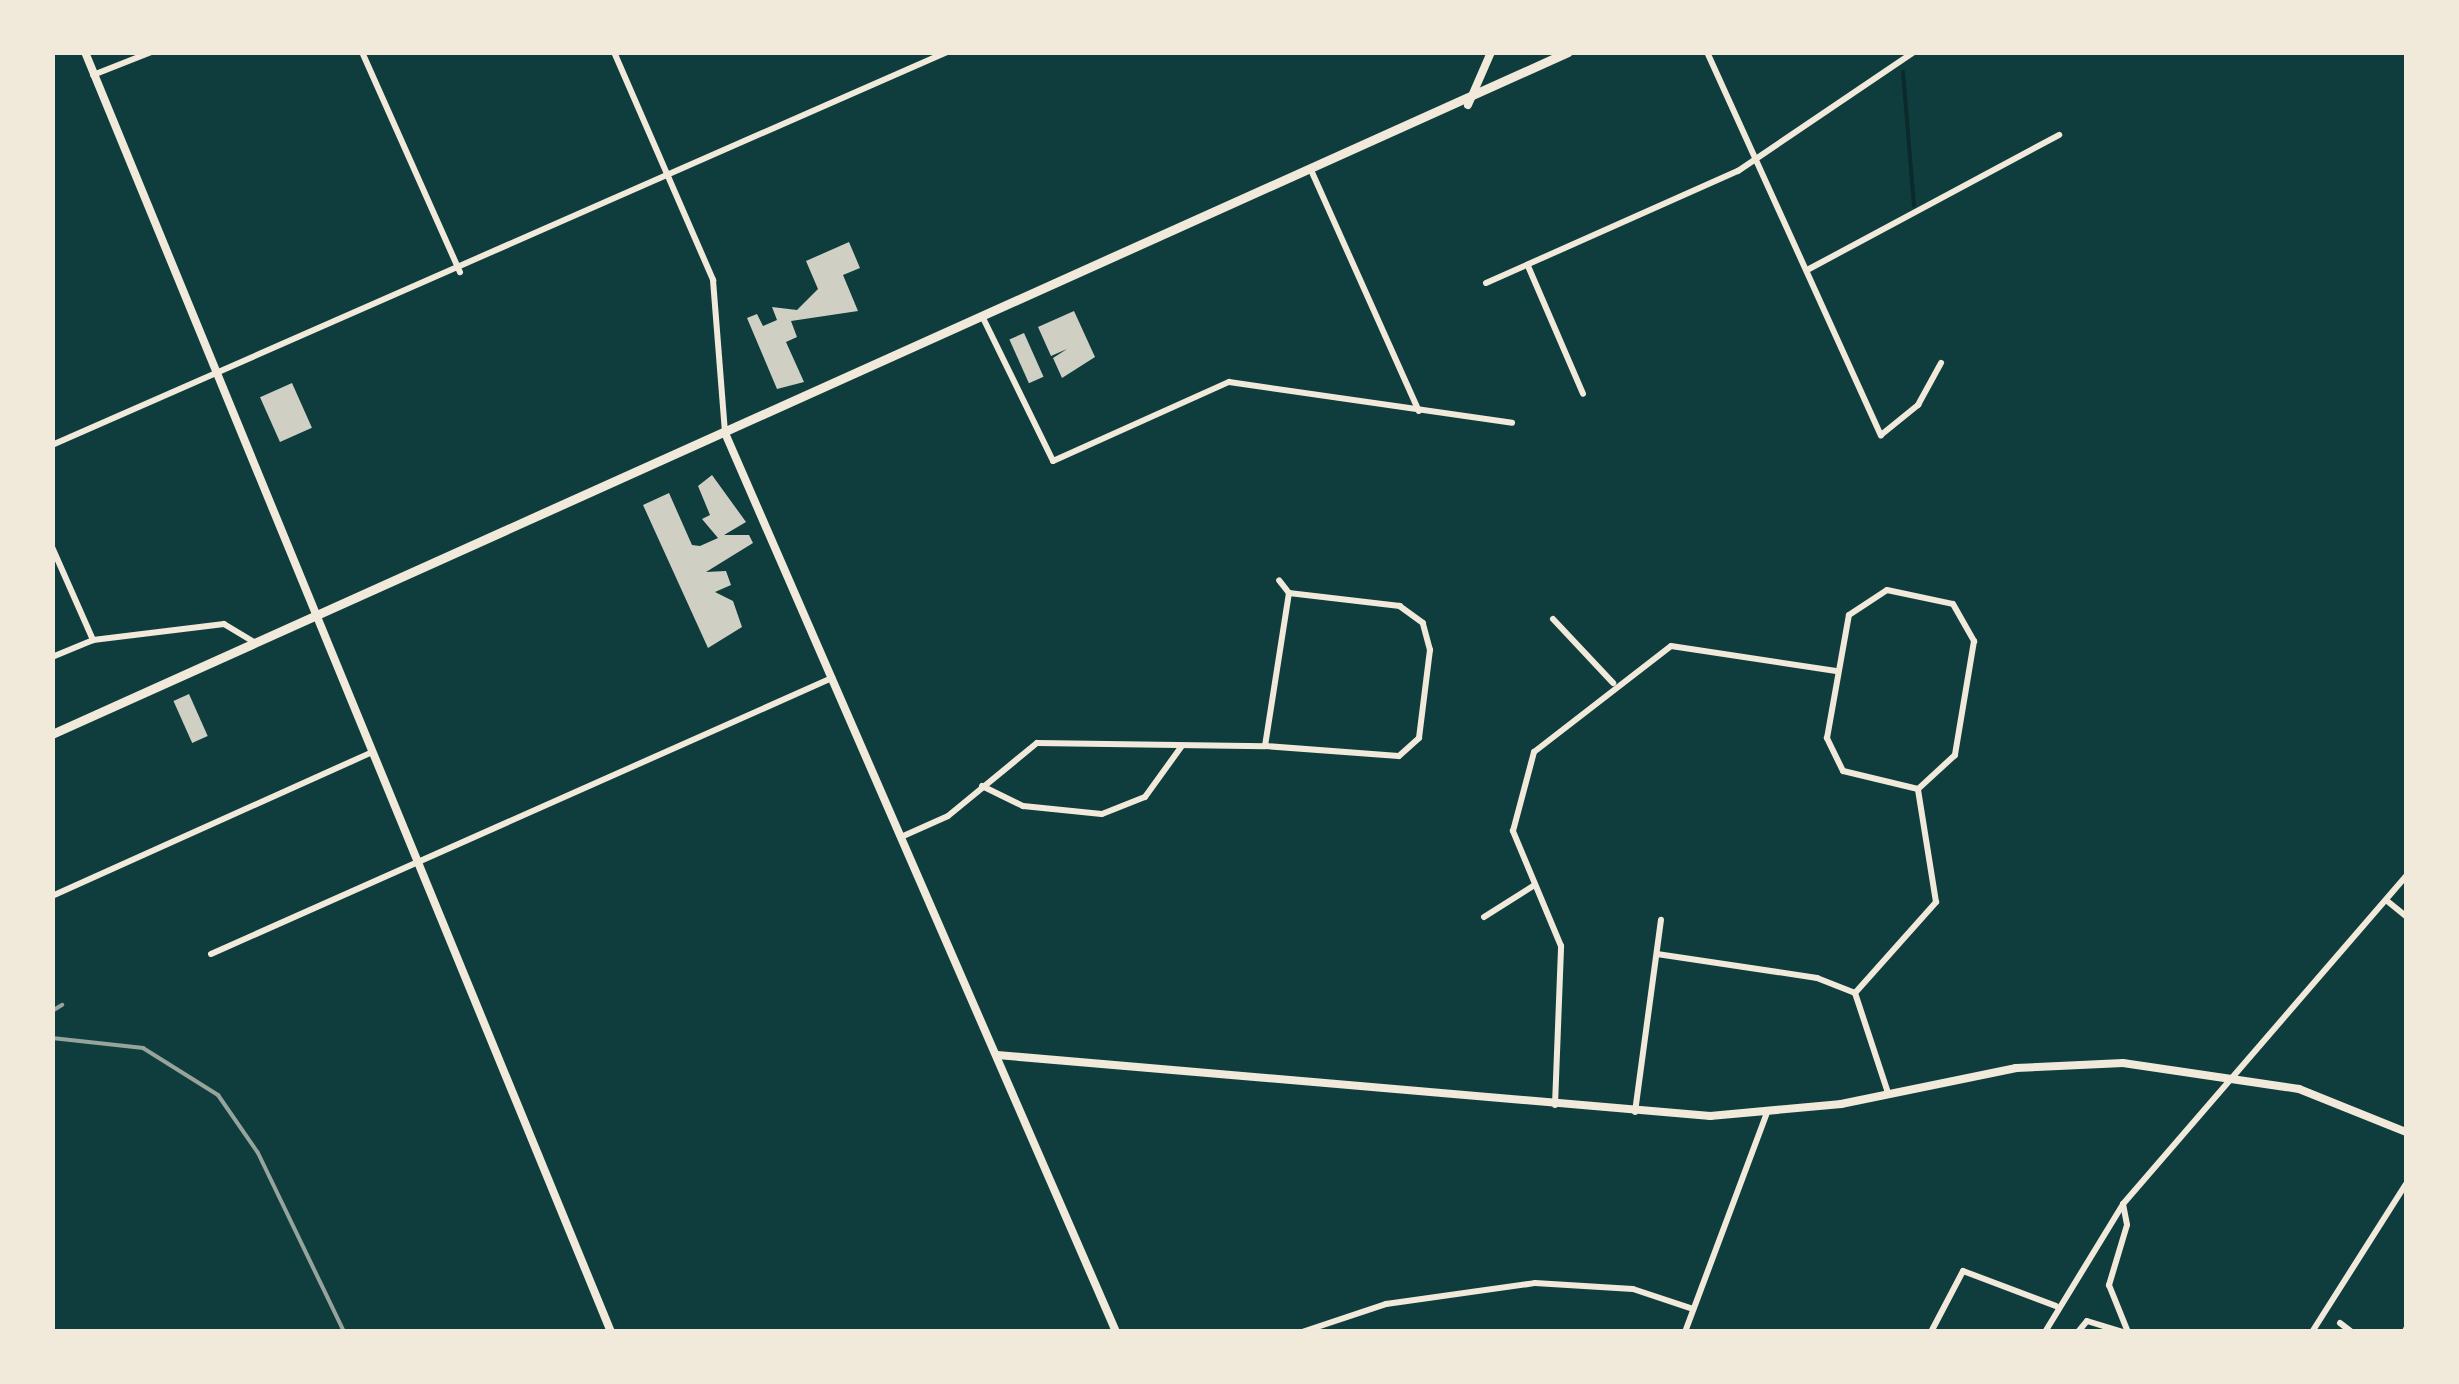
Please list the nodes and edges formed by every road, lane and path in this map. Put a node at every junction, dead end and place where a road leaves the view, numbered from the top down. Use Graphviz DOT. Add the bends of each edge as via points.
graph roads {
  1 [pos="85,52"];
  2 [pos="151,52"];
  3 [pos="362,52"];
  4 [pos="614,52"];
  5 [pos="946,52"];
  6 [pos="1491,52"];
  7 [pos="1568,52"];
  8 [pos="1706,52"];
  9 [pos="1914,52"];
  10 [pos="93,75"];
  11 [pos="1468,105"];
  12 [pos="2060,135"];
  13 [pos="1755,155"];
  14 [pos="1311,170"];
  15 [pos="672,178"];
  16 [pos="1528,266"];
  17 [pos="1809,270"];
  18 [pos="460,272"];
  19 [pos="1486,283"];
  20 [pos="984,320"];
  21 [pos="1941,363"];
  22 [pos="213,376"];
  23 [pos="1584,394"];
  24 [pos="1420,412"];
  25 [pos="1512,423"];
  26 [pos="725,432"];
  27 [pos="52,445"];
  28 [pos="52,546"];
  29 [pos="1279,580"];
  30 [pos="1289,593"];
  31 [pos="311,613"];
  32 [pos="1553,618"];
  33 [pos="94,640"];
  34 [pos="252,641"];
  35 [pos="52,657"];
  36 [pos="1836,671"];
  37 [pos="832,678"];
  38 [pos="1613,683"];
  39 [pos="52,734"];
  40 [pos="1265,746"];
  41 [pos="1181,747"];
  42 [pos="372,752"];
  43 [pos="981,786"];
  44 [pos="1918,789"];
  45 [pos="901,837"];
  46 [pos="416,863"];
  47 [pos="2406,876"];
  48 [pos="1534,886"];
  49 [pos="52,896"];
  50 [pos="2386,900"];
  51 [pos="2406,916"];
  52 [pos="1484,917"];
  53 [pos="1660,920"];
  54 [pos="211,954"];
  55 [pos="1657,954"];
  56 [pos="1855,993"];
  57 [pos="996,1055"];
  58 [pos="2231,1077"];
  59 [pos="1888,1093"];
  60 [pos="1555,1106"];
  61 [pos="1635,1112"];
  62 [pos="1767,1113"];
  63 [pos="2406,1132"];
  64 [pos="2406,1184"];
  65 [pos="2123,1204"];
  66 [pos="2056,1306"];
  67 [pos="1693,1310"];
  68 [pos="2340,1323"];
  69 [pos="611,1332"];
  70 [pos="1116,1332"];
  71 [pos="1302,1332"];
  72 [pos="1685,1332"];
  73 [pos="1931,1332"];
  74 [pos="2045,1332"];
  75 [pos="2078,1332"];
  76 [pos="2125,1332"];
  77 [pos="2312,1332"];
  78 [pos="2352,1332"];
  1 -- 10 [label="street"];
  2 -- 10 [label="street"];
  3 -- 18 [label="street"];
  4 -- 15 [label="street"];
  5 -- 15 [label="street"];
  6 -- 11 [label="street"];
  7 -- 11 [label="main road"];
  8 -- 13 [label="street"];
  9 -- 13 [label="street"];
  10 -- 22 [label="street"];
  11 -- 14 [label="main road"];
  12 -- 17 [label="street"];
  13 -- 16 [label="street"];
  13 -- 17 [label="street"];
  14 -- 20 [label="main road"];
  14 -- 24 [label="street"];
  15 -- 18 [label="street"];
  15 -- 26 [label="street" via="714,282"];
  16 -- 19 [label="street"];
  16 -- 23 [label="street"];
  17 -- 21 [label="street" via="1881,435 1918,405"];
  18 -- 22 [label="street"];
  20 -- 24 [label="street" via="1053,461 1229,382"];
  20 -- 26 [label="main road"];
  22 -- 27 [label="street"];
  22 -- 31 [label="street"];
  24 -- 25 [label="street"];
  26 -- 31 [label="main road"];
  26 -- 37 [label="street"];
  28 -- 33 [label="street"];
  29 -- 30 [label="street"];
  30 -- 40 [label="street"];
  30 -- 40 [label="street" via="1400,606 1423,623 1430,650 1419,738 1400,756"];
  31 -- 34 [label="main road"];
  31 -- 42 [label="street"];
  32 -- 38 [label="street"];
  33 -- 34 [label="street" via="224,624"];
  33 -- 35 [label="street"];
  34 -- 39 [label="main road"];
  36 -- 38 [label="street" via="1684,644"];
  36 -- 44 [label="street" via="1826,738 1837,763 1863,780"];
  36 -- 44 [label="street" via="1849,615 1888,590 1953,604 1968,621 1973,656 1955,755"];
  37 -- 45 [label="street"];
  37 -- 46 [label="street"];
  38 -- 48 [label="street" via="1545,738 1526,767 1513,830"];
  40 -- 41 [label="street"];
  41 -- 43 [label="street" via="1037,743"];
  41 -- 43 [label="street" via="1146,797 1102,814 1024,806"];
  42 -- 46 [label="street"];
  42 -- 49 [label="street"];
  43 -- 45 [label="street" via="948,816"];
  44 -- 56 [label="street" via="1936,902"];
  45 -- 57 [label="street"];
  46 -- 54 [label="street"];
  46 -- 69 [label="street"];
  47 -- 50 [label="street"];
  48 -- 52 [label="street"];
  48 -- 60 [label="street" via="1560,946"];
  50 -- 51 [label="street"];
  50 -- 58 [label="street"];
  53 -- 55 [label="street"];
  55 -- 56 [label="street" via="1817,978"];
  55 -- 61 [label="street"];
  56 -- 59 [label="street"];
  57 -- 60 [label="street"];
  57 -- 70 [label="street"];
  58 -- 59 [label="street" via="2054,1065"];
  58 -- 63 [label="street" via="2316,1094"];
  58 -- 65 [label="street"];
  59 -- 62 [label="street"];
  60 -- 61 [label="street"];
  61 -- 62 [label="street"];
  62 -- 67 [label="street"];
  64 -- 77 [label="street"];
  65 -- 66 [label="street"];
  65 -- 76 [label="street" via="2128,1226 2109,1285"];
  66 -- 73 [label="street" via="1962,1271"];
  66 -- 74 [label="street"];
  67 -- 71 [label="street" via="1634,1288 1535,1284 1386,1304"];
  67 -- 72 [label="street"];
  68 -- 78 [label="street"];
  75 -- 76 [label="street" via="2088,1321"];
}
